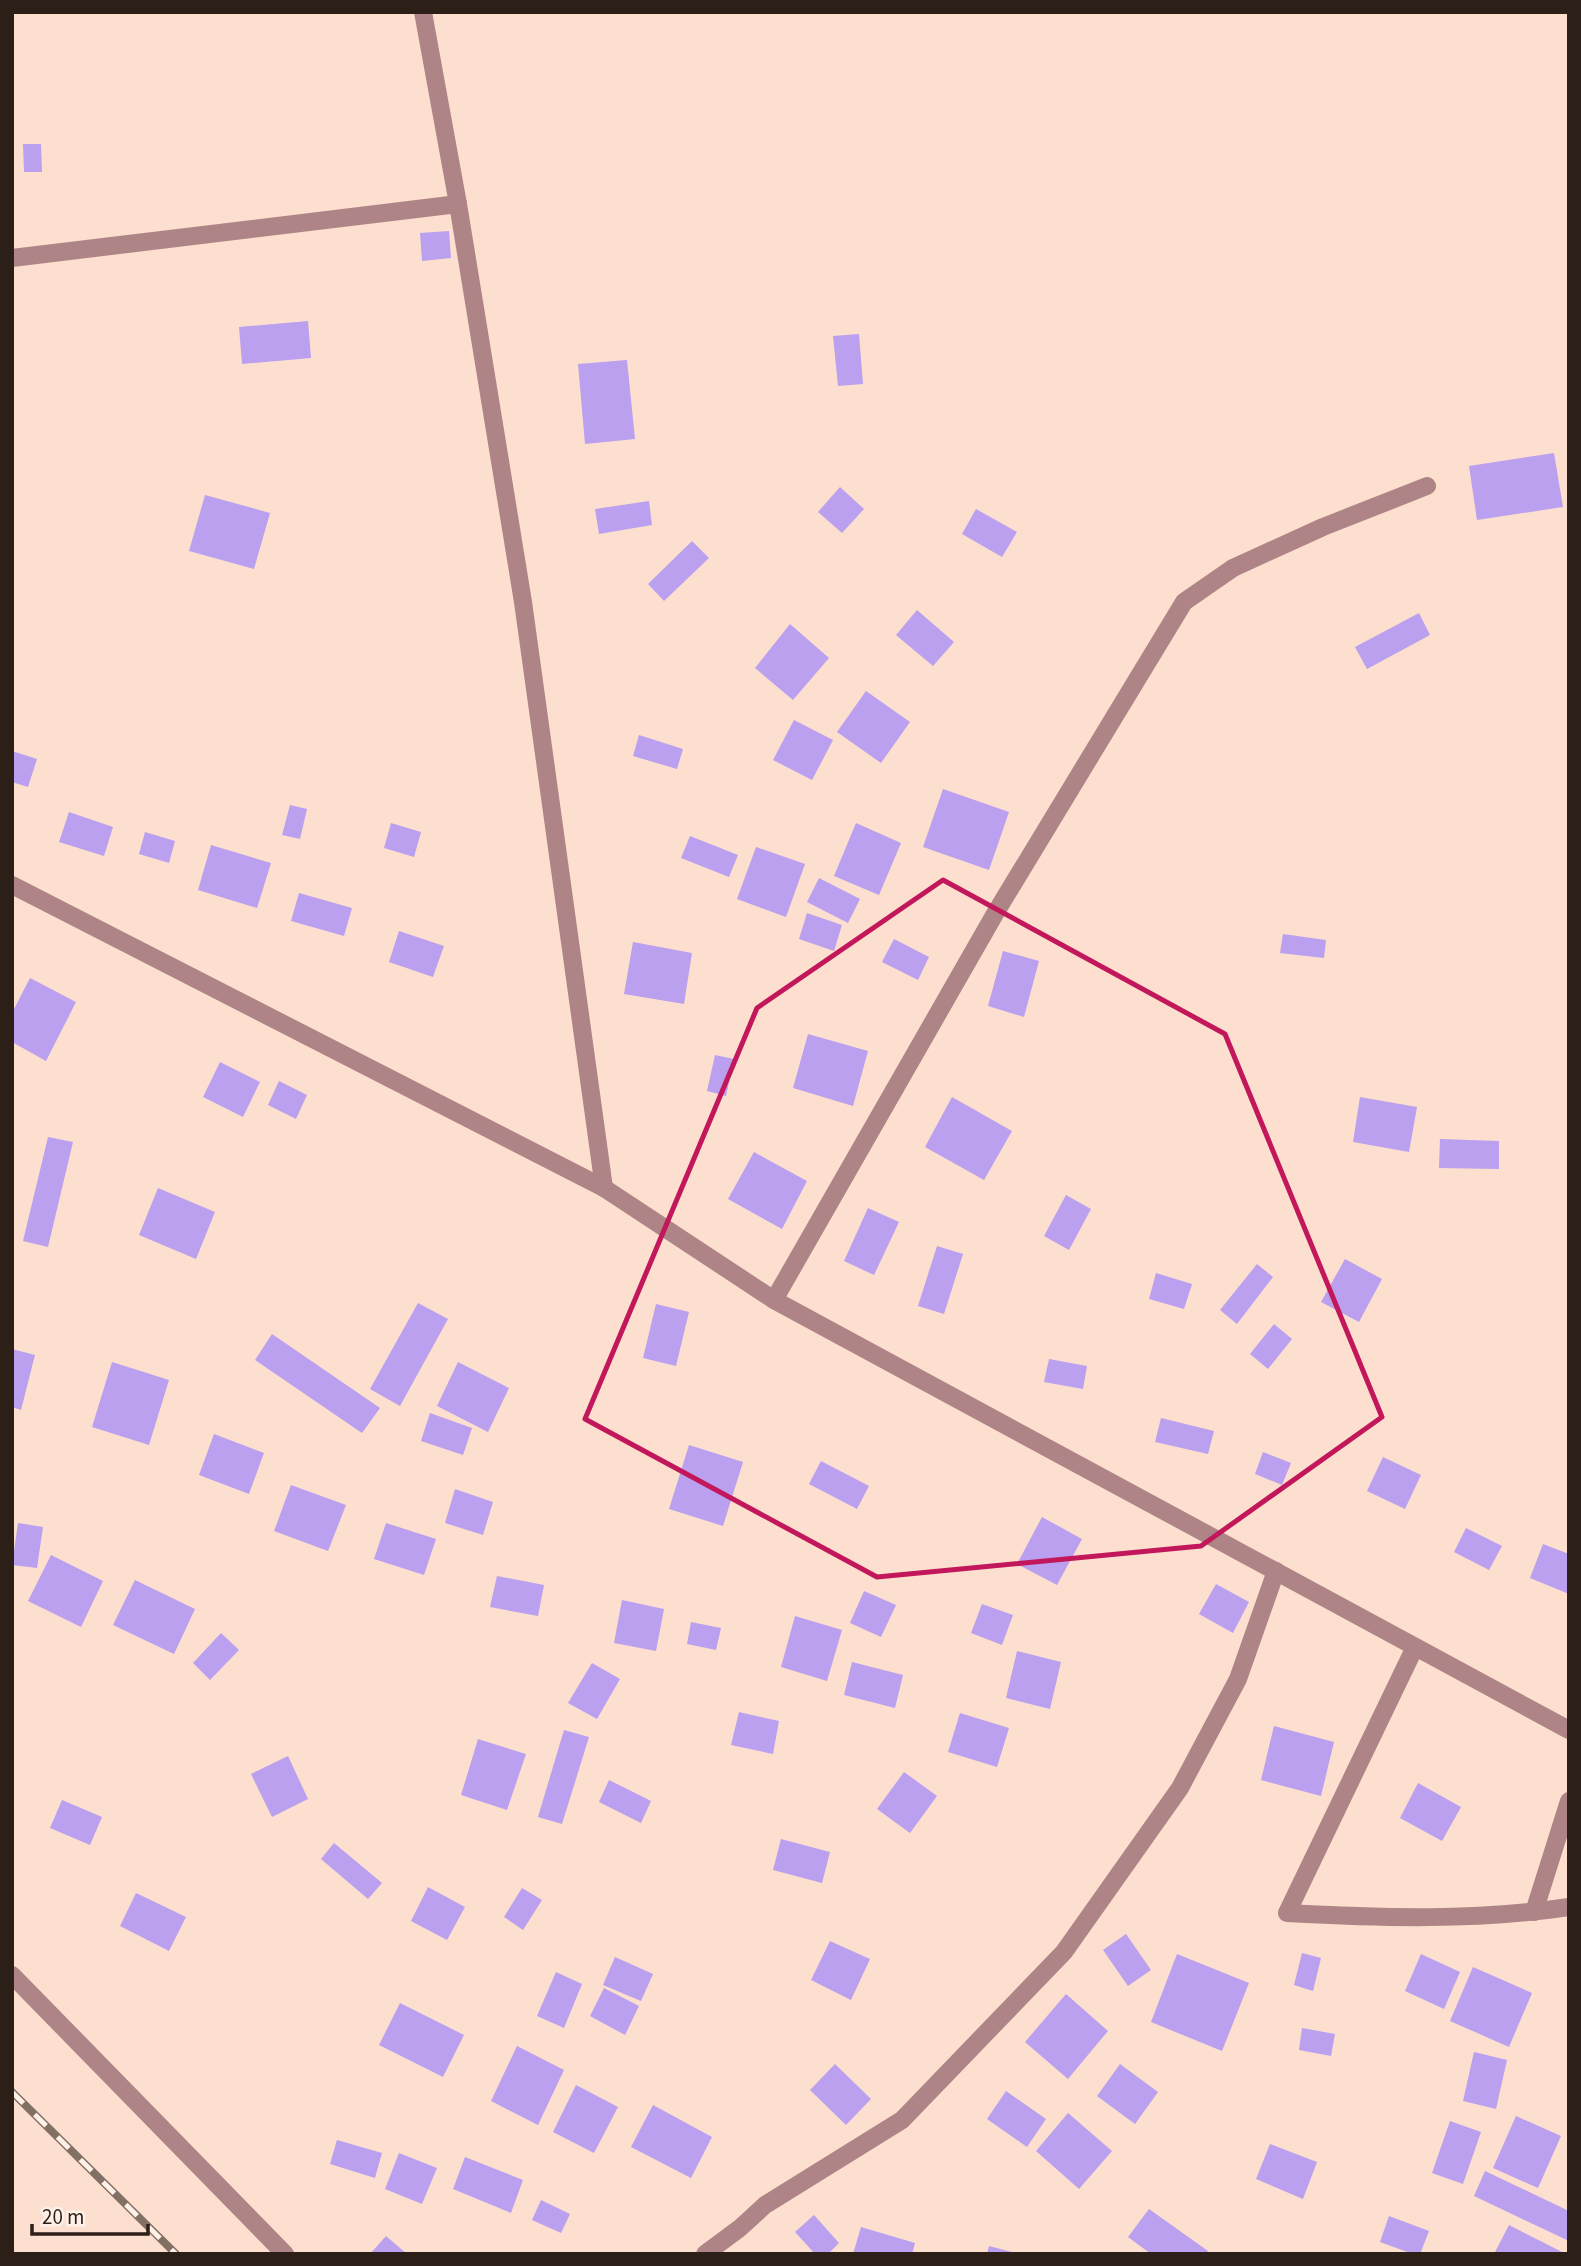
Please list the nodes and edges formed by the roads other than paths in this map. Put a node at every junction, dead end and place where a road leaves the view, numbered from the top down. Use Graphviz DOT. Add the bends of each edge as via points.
graph roads {
  1 [pos="424,12"];
  2 [pos="458,204"];
  3 [pos="12,258"];
  4 [pos="1427,486"];
  5 [pos="12,885"];
  6 [pos="604,1188"];
  7 [pos="774,1300"];
  8 [pos="1276,1571"];
  9 [pos="1415,1647"];
  10 [pos="1569,1730"];
  11 [pos="1569,1801"];
  12 [pos="1569,1907"];
  13 [pos="1534,1912"];
  14 [pos="12,1975"];
  15 [pos="285,2254"];
  16 [pos="705,2254"];
  1 -- 2 [label="street"];
  2 -- 3 [label="street"];
  2 -- 6 [label="street" via="523,602"];
  4 -- 7 [label="street" via="1233,568 1184,602 996,912"];
  5 -- 6 [label="street"];
  6 -- 7 [label="street"];
  7 -- 8 [label="street"];
  8 -- 9 [label="street"];
  8 -- 16 [label="street" via="1238,1679 1180,1788 1065,1952 902,2120 765,2205"];
  9 -- 10 [label="street"];
  9 -- 13 [label="street" via="1287,1913 1382,1918"];
  11 -- 13 [label="street"];
  12 -- 13 [label="street"];
  14 -- 15 [label="street"];
}
